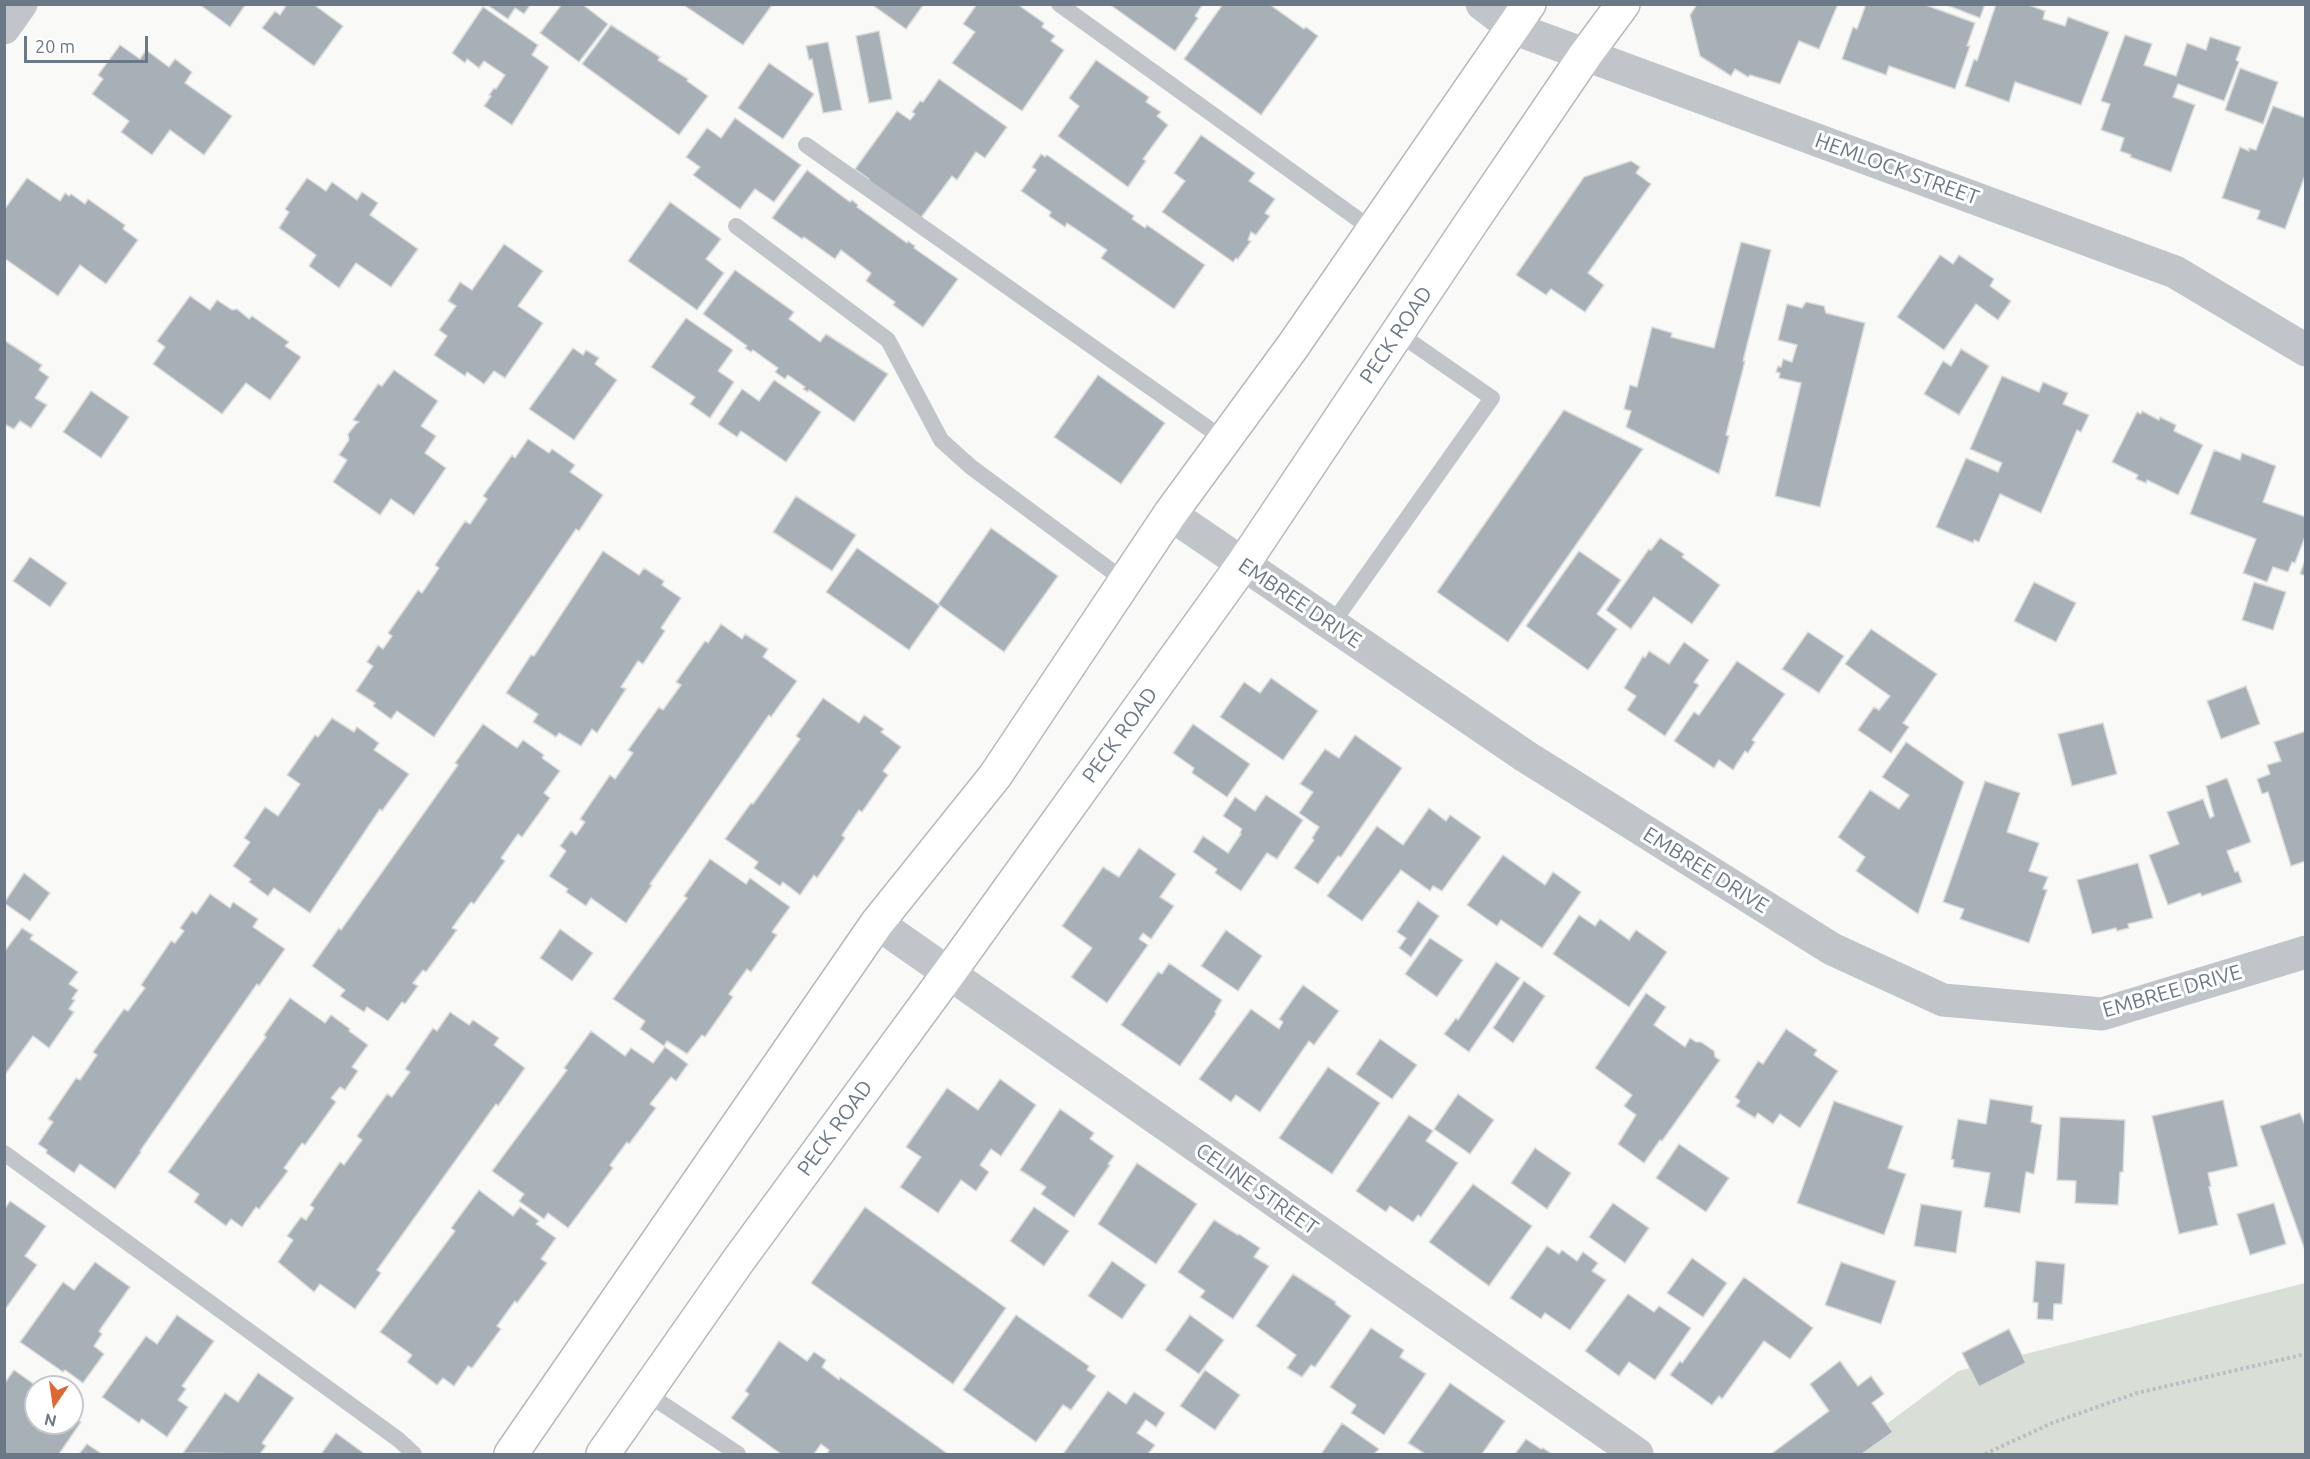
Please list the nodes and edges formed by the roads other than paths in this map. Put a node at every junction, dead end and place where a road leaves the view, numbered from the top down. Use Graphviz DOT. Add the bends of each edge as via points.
graph roads {
  1 [pos="21,4"];
  2 [pos="1059,4"];
  3 [pos="1482,4"];
  4 [pos="1623,4"];
  5 [pos="1521,16"];
  6 [pos="4,28"];
  7 [pos="1586,54"];
  8 [pos="806,145"];
  9 [pos="736,226"];
  10 [pos="1373,230"];
  11 [pos="1398,333"];
  12 [pos="2306,350"];
  13 [pos="1226,440"];
  14 [pos="1170,514"];
  15 [pos="1243,564"];
  16 [pos="1125,581"];
  17 [pos="1332,624"];
  18 [pos="877,922"];
  19 [pos="2306,952"];
  20 [pos="949,973"];
  21 [pos="4,1153"];
  22 [pos="646,1393"];
  23 [pos="414,1455"];
  24 [pos="511,1455"];
  25 [pos="603,1455"];
  26 [pos="738,1455"];
  27 [pos="1637,1455"];
  1 -- 6 [label="street"];
  2 -- 10 [label="lane"];
  3 -- 5 [label="street, HEMLOCK STREET"];
  4 -- 7 [label="main road, PECK ROAD"];
  5 -- 7 [label="street, HEMLOCK STREET"];
  5 -- 10 [label="main road"];
  7 -- 11 [label="main road, PECK ROAD"];
  7 -- 12 [label="street, HEMLOCK STREET" via="2175,272"];
  8 -- 13 [label="lane"];
  9 -- 16 [label="lane" via="888,340 940,440"];
  10 -- 13 [label="main road"];
  11 -- 15 [label="main road, PECK ROAD"];
  11 -- 17 [label="lane" via="1492,398"];
  13 -- 14 [label="main road"];
  14 -- 15 [label="street, EMBREE DRIVE"];
  14 -- 16 [label="main road"];
  15 -- 17 [label="street, EMBREE DRIVE"];
  15 -- 20 [label="main road, PECK ROAD"];
  16 -- 18 [label="main road" via="994,776"];
  17 -- 19 [label="street, EMBREE DRIVE" via="1525,756 1832,949 1943,1000 2102,1014"];
  18 -- 20 [label="street, CELINE STREET"];
  18 -- 24 [label="main road"];
  20 -- 22 [label="main road, PECK ROAD"];
  20 -- 27 [label="street, CELINE STREET"];
  21 -- 23 [label="lane" via="399,1440"];
  22 -- 25 [label="main road, PECK ROAD"];
  22 -- 26 [label="lane"];
}
